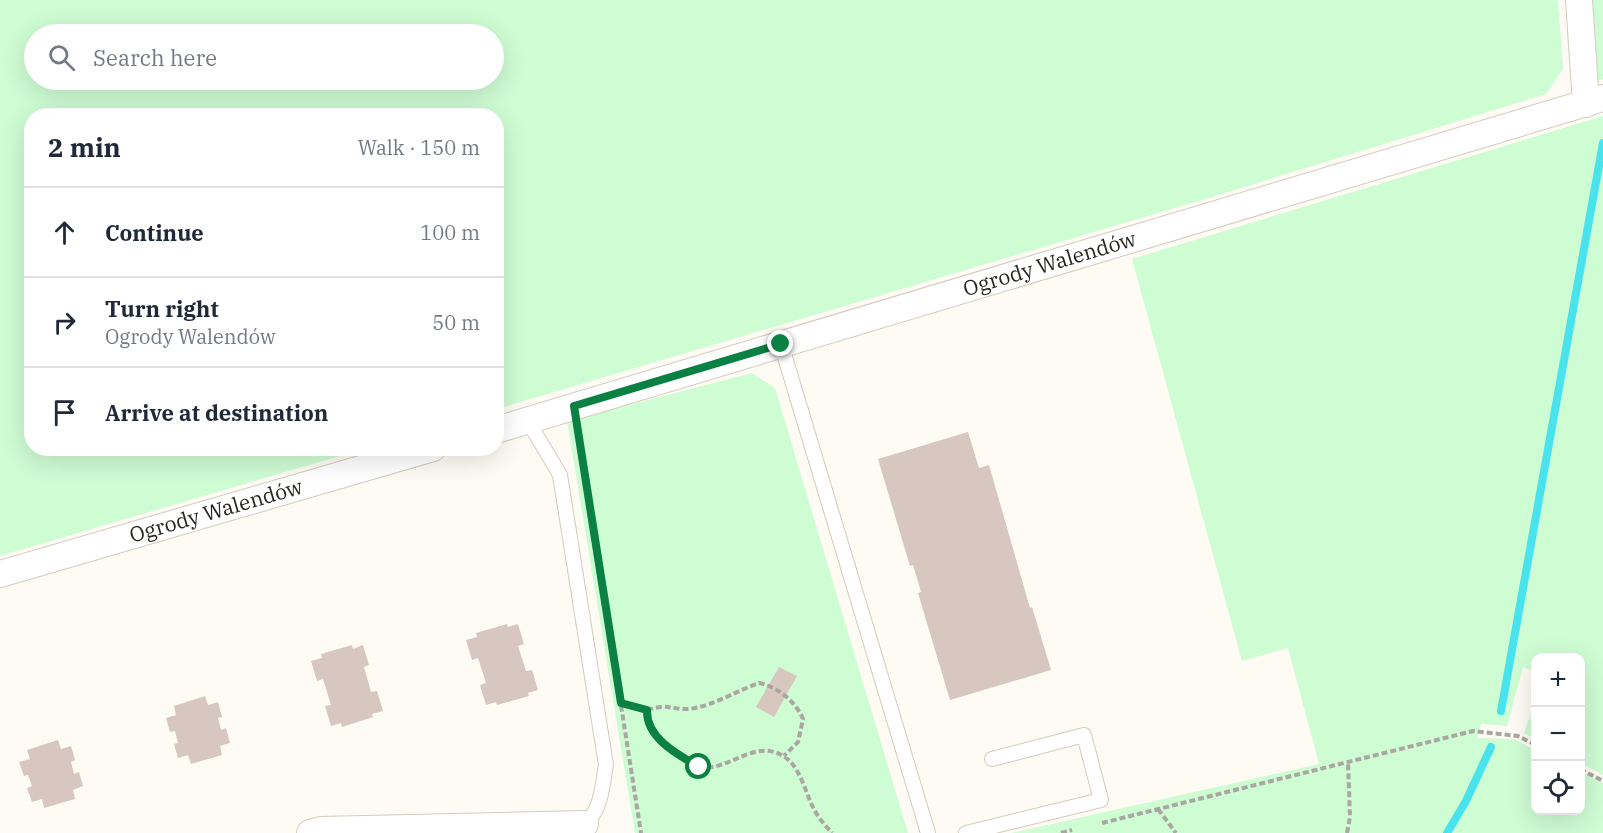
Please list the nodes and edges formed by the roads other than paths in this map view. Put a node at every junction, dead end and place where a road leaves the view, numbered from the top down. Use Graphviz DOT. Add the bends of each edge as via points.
graph roads {
  1 [pos="1579,0"];
  2 [pos="1594,101"];
  3 [pos="781,344"];
  4 [pos="528,421"];
  5 [pos="504,428"];
  6 [pos="406,456"];
  7 [pos="0,574"];
  8 [pos="992,759"];
  9 [pos="585,824"];
  10 [pos="310,833"];
  11 [pos="928,833"];
  12 [pos="966,833"];
  1 -- 2 [label="street"];
  2 -- 3 [label="street, Ogrody Walendów"];
  3 -- 4 [label="street, Ogrody Walendów"];
  3 -- 11 [label="lane"];
  4 -- 5 [label="street, Ogrody Walendów"];
  4 -- 9 [label="lane" via="560,475 606,765 599,803"];
  6 -- 7 [label="street, Ogrody Walendów"];
  8 -- 12 [label="lane" via="1084,735 1101,800"];
  9 -- 10 [label="street"];
}
